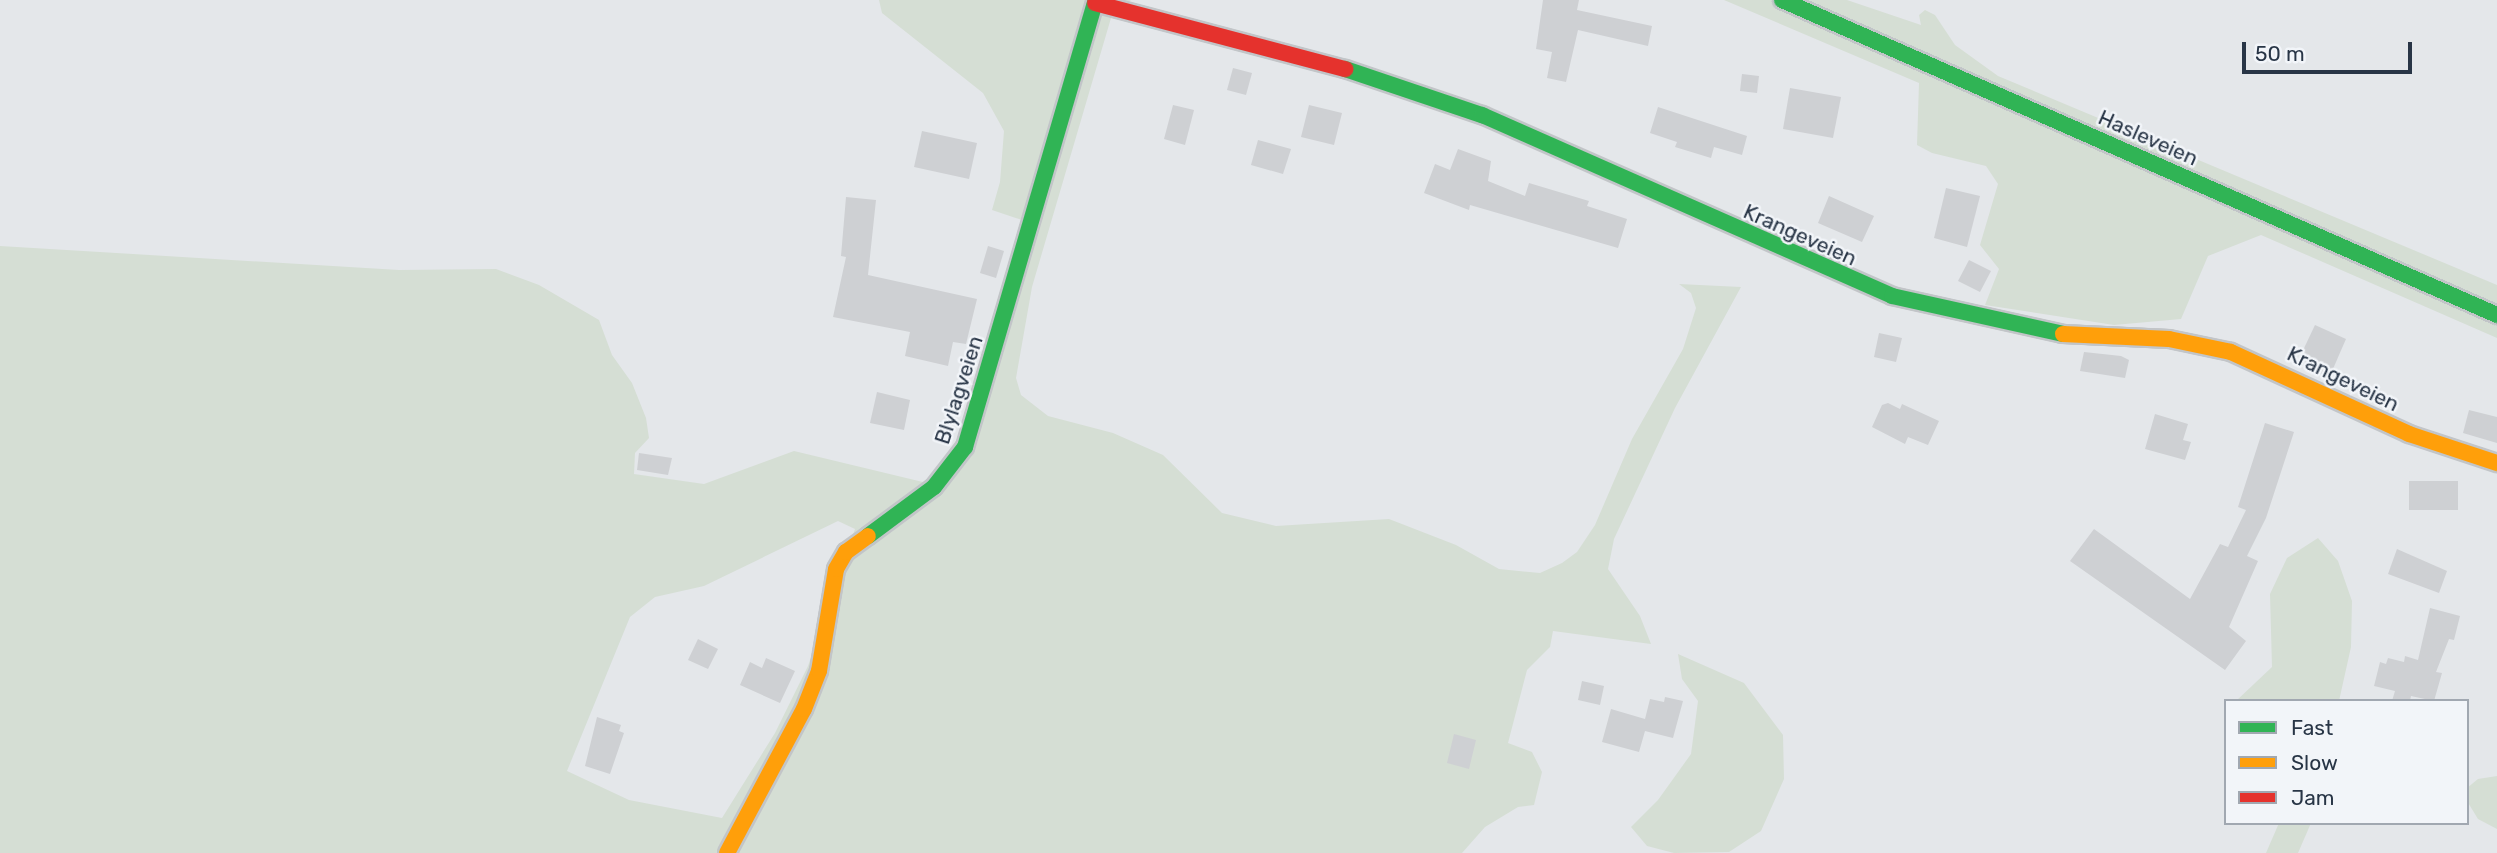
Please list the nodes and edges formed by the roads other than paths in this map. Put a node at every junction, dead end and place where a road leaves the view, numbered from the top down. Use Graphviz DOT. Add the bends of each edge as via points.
graph roads {
  1 [pos="1782,0"];
  2 [pos="1095,2"];
  3 [pos="2497,315"];
  4 [pos="2497,463"];
  5 [pos="727,853"];
  1 -- 3 [label="street, Hasleveien"];
  2 -- 4 [label="street, Krangeveien" via="1360,73 1482,115 1892,296 2052,333 2169,339 2231,352 2409,434"];
  2 -- 5 [label="street, Blylagveien" via="965,447 934,487 846,552 836,569 819,671 804,709"];
}
